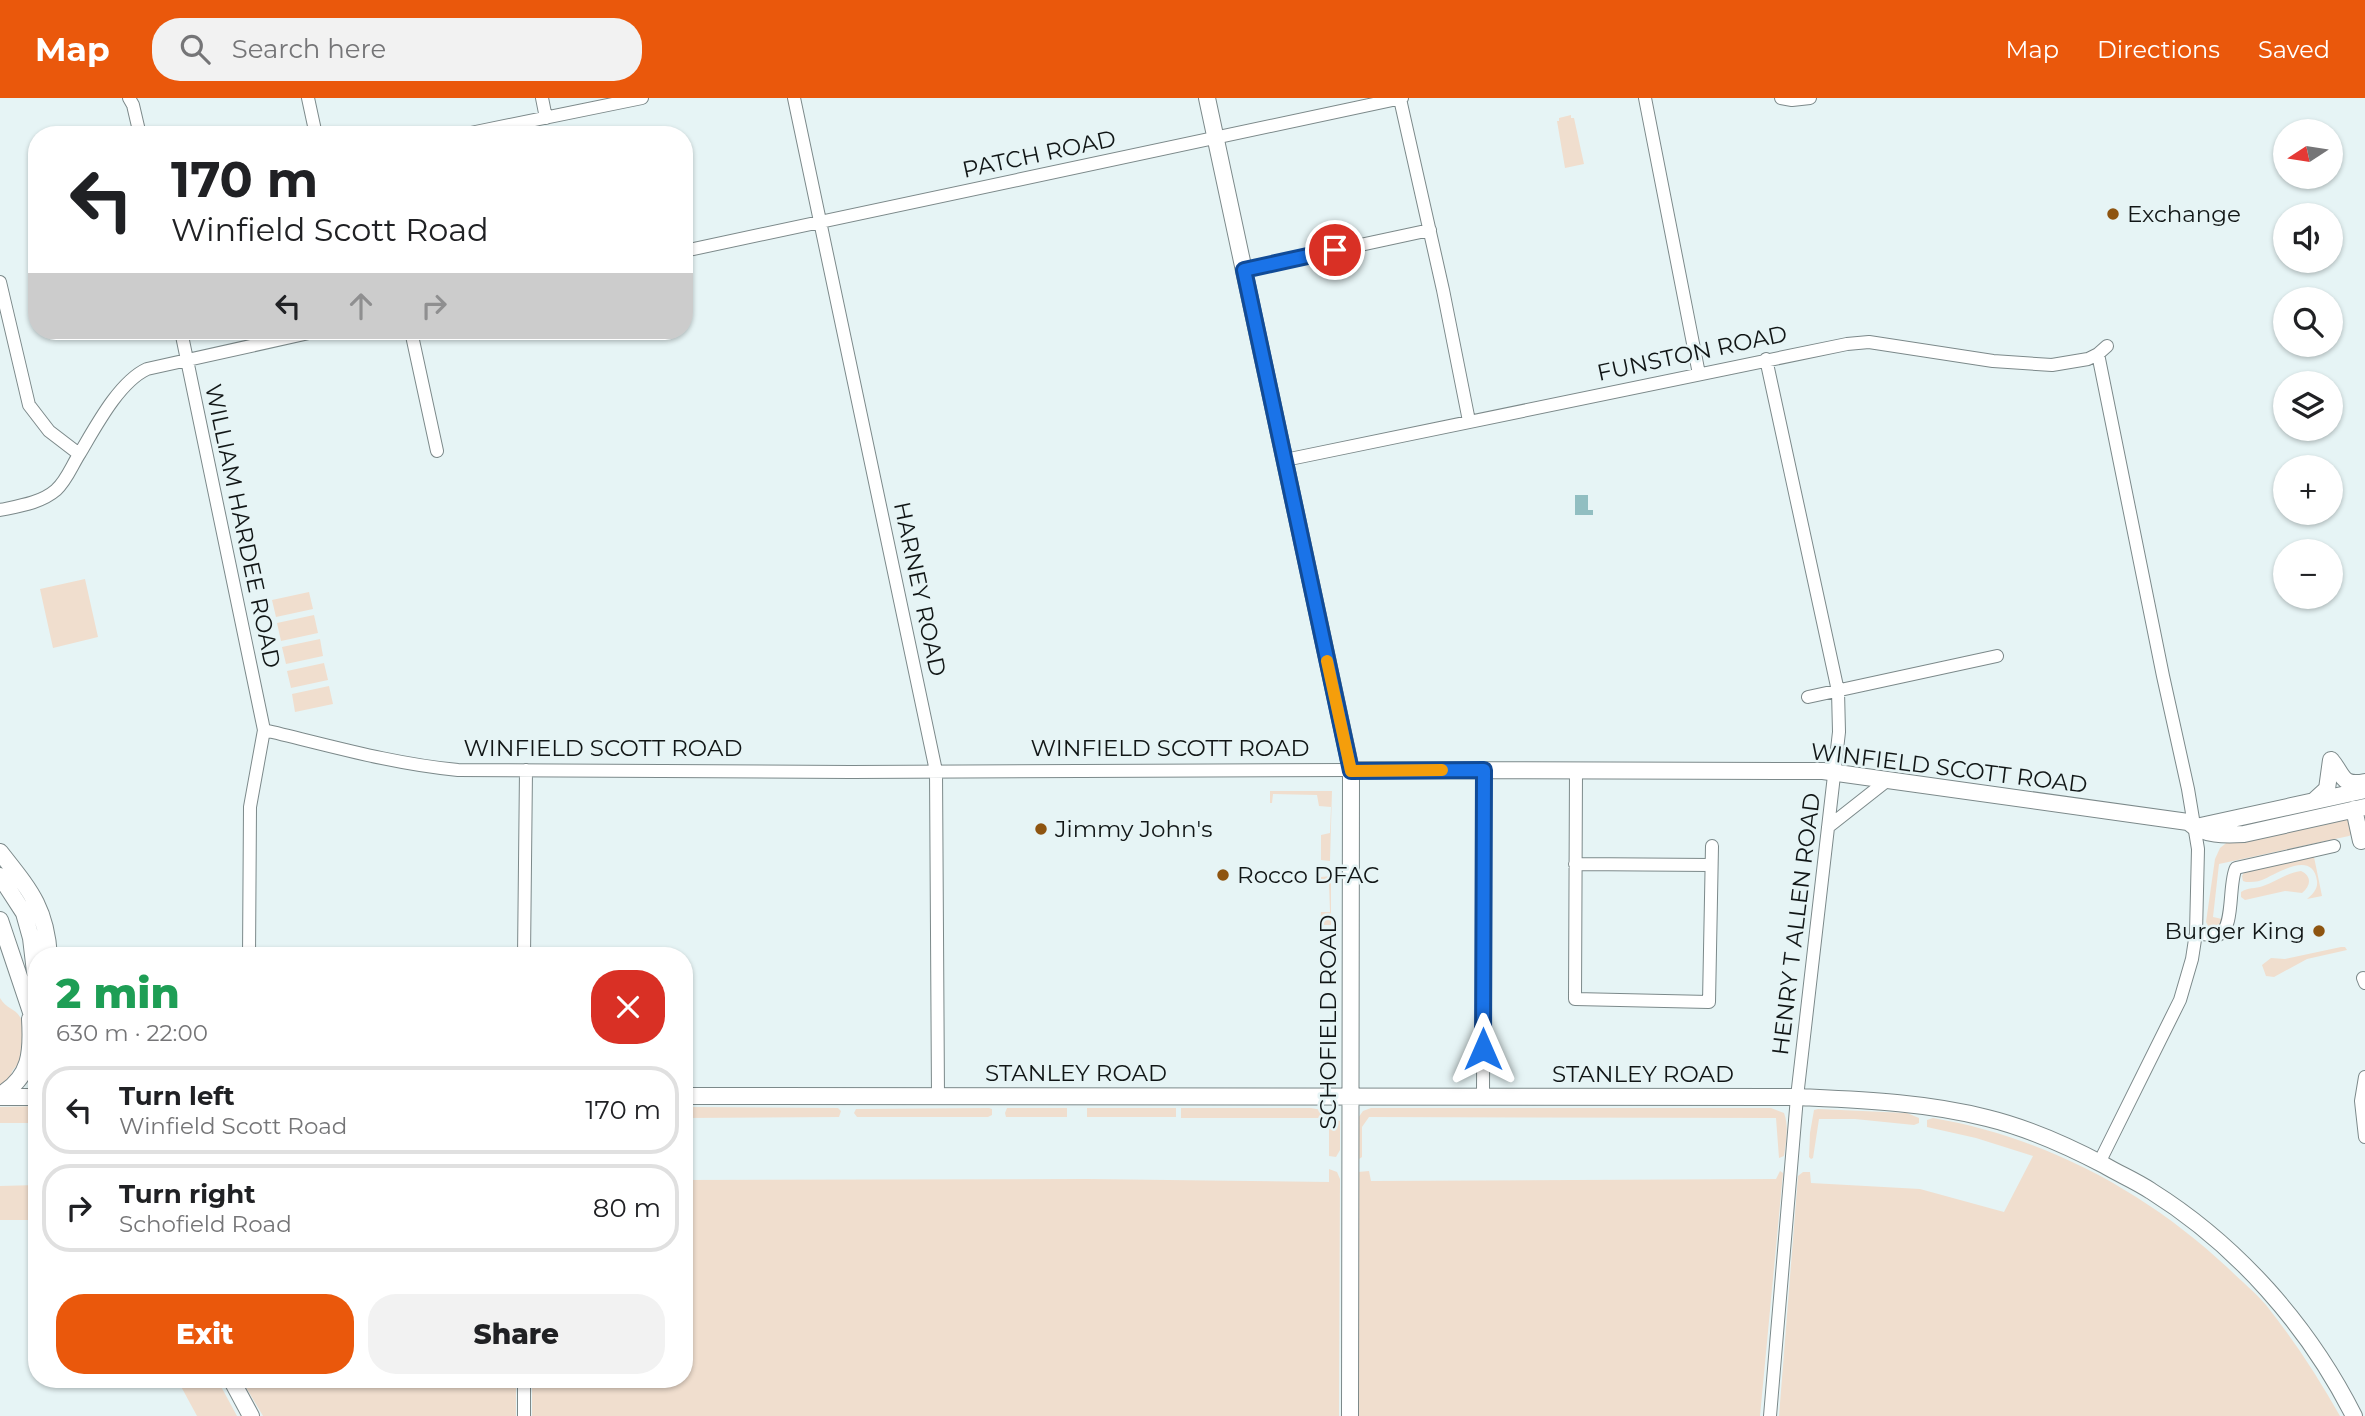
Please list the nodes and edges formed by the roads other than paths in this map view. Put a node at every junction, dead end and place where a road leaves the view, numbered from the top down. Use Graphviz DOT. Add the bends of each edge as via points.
graph roads {
  1 [pos="129,98"];
  2 [pos="308,98"];
  3 [pos="542,98"];
  4 [pos="642,98"];
  5 [pos="794,98"];
  6 [pos="1207,98"];
  7 [pos="1401,98"];
  8 [pos="1645,98"];
  9 [pos="1781,98"];
  10 [pos="1810,98"];
  11 [pos="547,118"];
  12 [pos="138,126"];
  13 [pos="314,126"];
  14 [pos="507,126"];
  15 [pos="1216,138"];
  16 [pos="821,221"];
  17 [pos="1430,230"];
  18 [pos="693,249"];
  19 [pos="1244,270"];
  20 [pos="0,282"];
  21 [pos="183,340"];
  22 [pos="277,340"];
  23 [pos="413,340"];
  24 [pos="1766,359"];
  25 [pos="187,360"];
  26 [pos="1699,374"];
  27 [pos="1469,421"];
  28 [pos="437,451"];
  29 [pos="79,454"];
  30 [pos="1285,460"];
  31 [pos="0,510"];
  32 [pos="1997,656"];
  33 [pos="1838,691"];
  34 [pos="1808,697"];
  35 [pos="264,730"];
  36 [pos="526,770"];
  37 [pos="1484,770"];
  38 [pos="1576,770"];
  39 [pos="936,771"];
  40 [pos="1351,771"];
  41 [pos="1835,772"];
  42 [pos="1889,779"];
  43 [pos="2365,782"];
  44 [pos="2365,790"];
  45 [pos="2315,801"];
  46 [pos="2360,808"];
  47 [pos="1828,827"];
  48 [pos="2194,827"];
  49 [pos="2361,841"];
  50 [pos="1712,846"];
  51 [pos="2334,846"];
  52 [pos="0,852"];
  53 [pos="1575,864"];
  54 [pos="1711,865"];
  55 [pos="0,876"];
  56 [pos="0,890"];
  57 [pos="0,920"];
  58 [pos="26,925"];
  59 [pos="2196,933"];
  60 [pos="2,936"];
  61 [pos="32,947"];
  62 [pos="48,947"];
  63 [pos="249,947"];
  64 [pos="524,947"];
  65 [pos="28,1005"];
  66 [pos="28,1064"];
  67 [pos="2365,1077"];
  68 [pos="0,1096"];
  69 [pos="693,1096"];
  70 [pos="938,1096"];
  71 [pos="1351,1096"];
  72 [pos="28,1097"];
  73 [pos="1483,1097"];
  74 [pos="1797,1097"];
  75 [pos="2365,1136"];
  76 [pos="2099,1163"];
  77 [pos="235,1388"];
  78 [pos="524,1388"];
  79 [pos="251,1416"];
  80 [pos="524,1416"];
  81 [pos="1350,1416"];
  82 [pos="1770,1416"];
  83 [pos="2354,1416"];
  1 -- 12 [label="street"];
  2 -- 13 [label="street"];
  3 -- 11 [label="street"];
  4 -- 11 [label="street"];
  5 -- 16 [label="street, HARNEY ROAD"];
  6 -- 15 [label="street, SCHOFIELD ROAD"];
  7 -- 15 [label="street, PATCH ROAD"];
  7 -- 17 [label="street"];
  8 -- 26 [label="street"];
  9 -- 10 [label="street"];
  11 -- 14 [label="street"];
  15 -- 16 [label="street, PATCH ROAD"];
  15 -- 19 [label="street, SCHOFIELD ROAD"];
  16 -- 18 [label="street, PATCH ROAD"];
  16 -- 39 [label="street, HARNEY ROAD"];
  17 -- 19 [label="street"];
  17 -- 27 [label="street"];
  19 -- 30 [label="street, SCHOFIELD ROAD"];
  20 -- 29 [label="street" via="29,405 49,431"];
  21 -- 25 [label="street, WILLIAM HARDEE ROAD"];
  22 -- 25 [label="street"];
  23 -- 28 [label="street"];
  24 -- 26 [label="street, FUNSTON ROAD"];
  24 -- 33 [label="street, HENRY T ALLEN ROAD"];
  24 -- 48 [label="street, FUNSTON ROAD" via="1869,342 2052,365 2103,350"];
  25 -- 29 [label="street" via="134,375"];
  25 -- 35 [label="street, WILLIAM HARDEE ROAD"];
  26 -- 27 [label="street, FUNSTON ROAD"];
  27 -- 30 [label="street, FUNSTON ROAD"];
  29 -- 31 [label="street" via="56,489 30,503"];
  30 -- 40 [label="street, SCHOFIELD ROAD"];
  32 -- 33 [label="street"];
  33 -- 34 [label="street"];
  33 -- 41 [label="street, HENRY T ALLEN ROAD"];
  35 -- 36 [label="street, WINFIELD SCOTT ROAD" via="424,767"];
  35 -- 63 [label="street" via="250,807"];
  36 -- 39 [label="street, WINFIELD SCOTT ROAD"];
  36 -- 64 [label="street"];
  37 -- 38 [label="street, WINFIELD SCOTT ROAD"];
  37 -- 40 [label="street, WINFIELD SCOTT ROAD"];
  37 -- 73 [label="street"];
  38 -- 41 [label="street, WINFIELD SCOTT ROAD"];
  38 -- 53 [label="street"];
  39 -- 40 [label="street, WINFIELD SCOTT ROAD"];
  39 -- 70 [label="street, HARNEY ROAD"];
  40 -- 71 [label="street, SCHOFIELD ROAD"];
  41 -- 42 [label="street, WINFIELD SCOTT ROAD"];
  41 -- 47 [label="street, HENRY T ALLEN ROAD"];
  42 -- 47 [label="street"];
  42 -- 48 [label="street, WINFIELD SCOTT ROAD" via="2189,822"];
  43 -- 45 [label="street" via="2347,782 2331,760 2328,789"];
  44 -- 45 [label="street, WINFIELD SCOTT ROAD"];
  45 -- 48 [label="street, WINFIELD SCOTT ROAD"];
  46 -- 48 [label="street" via="2244,834"];
  46 -- 49 [label="street"];
  47 -- 74 [label="street, HENRY T ALLEN ROAD"];
  48 -- 59 [label="street" via="2198,849"];
  50 -- 54 [label="street"];
  51 -- 59 [label="street" via="2236,868 2224,931 2218,935"];
  52 -- 62 [label="street" via="27,886 42,915"];
  53 -- 54 [label="street"];
  53 -- 54 [label="street" via="1576,999 1709,1002"];
  55 -- 58 [label="street" via="24,913"];
  56 -- 58 [label="street"];
  57 -- 60 [label="street"];
  58 -- 61 [label="street"];
  59 -- 76 [label="street" via="2180,1000"];
  60 -- 65 [label="street"];
  66 -- 68 [label="street"];
  67 -- 75 [label="street" via="2361,1101"];
  68 -- 72 [label="street"];
  69 -- 70 [label="street, STANLEY ROAD"];
  70 -- 71 [label="street, STANLEY ROAD"];
  71 -- 73 [label="street, STANLEY ROAD"];
  71 -- 81 [label="street, SCHOFIELD ROAD"];
  73 -- 74 [label="street, STANLEY ROAD"];
  74 -- 76 [label="street, STANLEY ROAD" via="1916,1104 1986,1117 2048,1138"];
  74 -- 82 [label="street, HENRY T ALLEN ROAD"];
  76 -- 83 [label="street, STANLEY ROAD" via="2151,1191 2212,1236 2258,1279 2296,1323"];
  77 -- 79 [label="street"];
  78 -- 80 [label="street"];
}
